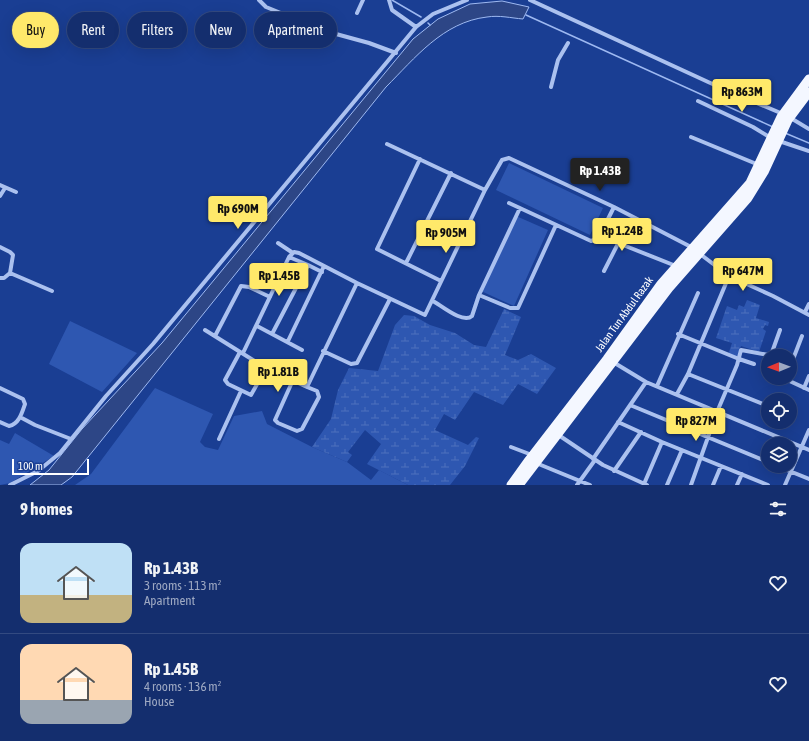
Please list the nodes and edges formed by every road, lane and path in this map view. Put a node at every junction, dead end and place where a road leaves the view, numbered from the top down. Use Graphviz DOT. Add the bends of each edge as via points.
graph roads {
  1 [pos="259,0"];
  2 [pos="363,0"];
  3 [pos="389,0"];
  4 [pos="467,0"];
  5 [pos="530,0"];
  6 [pos="357,13"];
  7 [pos="416,27"];
  8 [pos="568,43"];
  9 [pos="396,53"];
  10 [pos="809,79"];
  11 [pos="551,88"];
  12 [pos="809,92"];
  13 [pos="698,101"];
  14 [pos="785,117"];
  15 [pos="809,128"];
  16 [pos="691,137"];
  17 [pos="776,138"];
  18 [pos="387,144"];
  19 [pos="809,151"];
  20 [pos="420,160"];
  21 [pos="763,167"];
  22 [pos="451,173"];
  23 [pos="0,185"];
  24 [pos="5,188"];
  25 [pos="485,190"];
  26 [pos="16,192"];
  27 [pos="0,196"];
  28 [pos="510,203"];
  29 [pos="614,207"];
  30 [pos="520,208"];
  31 [pos="556,225"];
  32 [pos="627,226"];
  33 [pos="278,243"];
  34 [pos="618,243"];
  35 [pos="371,246"];
  36 [pos="0,247"];
  37 [pos="377,249"];
  38 [pos="695,250"];
  39 [pos="291,255"];
  40 [pos="406,263"];
  41 [pos="308,265"];
  42 [pos="324,266"];
  43 [pos="676,266"];
  44 [pos="604,271"];
  45 [pos="322,272"];
  46 [pos="10,273"];
  47 [pos="729,276"];
  48 [pos="0,278"];
  49 [pos="441,281"];
  50 [pos="357,283"];
  51 [pos="52,292"];
  52 [pos="698,294"];
  53 [pos="479,295"];
  54 [pos="270,296"];
  55 [pos="390,299"];
  56 [pos="433,301"];
  57 [pos="809,304"];
  58 [pos="807,314"];
  59 [pos="257,326"];
  60 [pos="205,330"];
  61 [pos="780,330"];
  62 [pos="272,334"];
  63 [pos="678,334"];
  64 [pos="215,336"];
  65 [pos="802,336"];
  66 [pos="288,341"];
  67 [pos="700,344"];
  68 [pos="774,349"];
  69 [pos="797,349"];
  70 [pos="302,350"];
  71 [pos="324,351"];
  72 [pos="241,353"];
  73 [pos="761,353"];
  74 [pos="739,360"];
  75 [pos="610,361"];
  76 [pos="754,364"];
  77 [pos="266,368"];
  78 [pos="688,374"];
  79 [pos="809,376"];
  80 [pos="293,380"];
  81 [pos="646,382"];
  82 [pos="797,384"];
  83 [pos="657,386"];
  84 [pos="307,387"];
  85 [pos="0,388"];
  86 [pos="807,389"];
  87 [pos="727,390"];
  88 [pos="241,392"];
  89 [pos="677,394"];
  90 [pos="761,403"];
  91 [pos="630,405"];
  92 [pos="717,412"];
  93 [pos="20,417"];
  94 [pos="0,422"];
  95 [pos="618,422"];
  96 [pos="809,430"];
  97 [pos="641,432"];
  98 [pos="557,434"];
  99 [pos="708,438"];
  100 [pos="71,439"];
  101 [pos="219,439"];
  102 [pos="662,442"];
  103 [pos="511,447"];
  104 [pos="802,447"];
  105 [pos="682,450"];
  106 [pos="809,450"];
  107 [pos="701,458"];
  108 [pos="797,458"];
  109 [pos="534,459"];
  110 [pos="761,459"];
  111 [pos="594,460"];
  112 [pos="721,466"];
  113 [pos="614,471"];
  114 [pos="790,473"];
  115 [pos="796,473"];
  116 [pos="742,474"];
  117 [pos="809,479"];
  118 [pos="579,480"];
  119 [pos="645,484"];
  120 [pos="760,484"];
  121 [pos="10,485"];
  122 [pos="511,485"];
  123 [pos="520,485"];
  124 [pos="577,485"];
  125 [pos="590,485"];
  126 [pos="667,485"];
  127 [pos="691,485"];
  128 [pos="713,485"];
  129 [pos="737,485"];
  130 [pos="768,485"];
  131 [pos="785,485"];
  1 -- 9 [label="street" via="266,7 324,31"];
  2 -- 6 [label="street"];
  3 -- 7 [label="street" via="392,10"];
  4 -- 7 [label="street" via="433,14"];
  5 -- 14 [label="street"];
  7 -- 9 [label="street"];
  8 -- 11 [label="street" via="558,60"];
  9 -- 100 [label="street"];
  10 -- 14 [label="main road"];
  12 -- 14 [label="main road"];
  13 -- 17 [label="street"];
  14 -- 15 [label="street"];
  14 -- 17 [label="main road, Jalan Tun Abdul Razak"];
  16 -- 21 [label="street"];
  17 -- 19 [label="street"];
  17 -- 21 [label="main road, Jalan Tun Abdul Razak"];
  18 -- 20 [label="street"];
  20 -- 22 [label="street"];
  20 -- 37 [label="street"];
  21 -- 38 [label="main road, Jalan Tun Abdul Razak" via="748,198"];
  22 -- 25 [label="street"];
  22 -- 40 [label="street"];
  23 -- 24 [label="street"];
  24 -- 26 [label="street"];
  24 -- 27 [label="street"];
  25 -- 29 [label="street" via="502,160 509,158"];
  25 -- 49 [label="street"];
  28 -- 30 [label="street"];
  29 -- 31 [label="street" via="600,236 594,240 588,240"];
  29 -- 38 [label="street"];
  30 -- 31 [label="street"];
  30 -- 53 [label="street"];
  31 -- 53 [label="street" via="518,308 510,308"];
  32 -- 34 [label="street"];
  33 -- 39 [label="street"];
  34 -- 43 [label="street"];
  34 -- 44 [label="street"];
  35 -- 37 [label="street"];
  36 -- 46 [label="street" via="13,255"];
  37 -- 40 [label="street"];
  38 -- 43 [label="main road, Jalan Tun Abdul Razak"];
  38 -- 47 [label="street"];
  38 -- 75 [label="main road, Jalan Tun Abdul Razak" via="669,288"];
  39 -- 41 [label="street"];
  39 -- 42 [label="street" via="299,252"];
  39 -- 54 [label="street"];
  40 -- 49 [label="street"];
  41 -- 45 [label="street"];
  41 -- 62 [label="street"];
  42 -- 45 [label="street"];
  42 -- 50 [label="street"];
  43 -- 75 [label="main road, Jalan Tun Abdul Razak"];
  45 -- 66 [label="street"];
  46 -- 48 [label="street"];
  46 -- 51 [label="street"];
  47 -- 58 [label="street"];
  47 -- 67 [label="street"];
  49 -- 56 [label="street"];
  50 -- 55 [label="street"];
  50 -- 71 [label="street"];
  52 -- 63 [label="street"];
  53 -- 56 [label="street" via="472,316 465,319 459,318"];
  54 -- 59 [label="street"];
  54 -- 64 [label="street" via="249,287 239,287"];
  55 -- 56 [label="street" via="425,315"];
  55 -- 71 [label="street" via="357,363 351,364"];
  57 -- 58 [label="street"];
  59 -- 62 [label="street"];
  59 -- 72 [label="street"];
  60 -- 64 [label="street"];
  61 -- 68 [label="street"];
  62 -- 66 [label="street"];
  63 -- 67 [label="street"];
  63 -- 83 [label="street"];
  64 -- 72 [label="street"];
  65 -- 69 [label="street"];
  66 -- 70 [label="street"];
  67 -- 74 [label="street"];
  67 -- 78 [label="street"];
  71 -- 84 [label="street"];
  72 -- 77 [label="street"];
  72 -- 88 [label="street" via="225,382"];
  73 -- 74 [label="street" via="742,350"];
  74 -- 76 [label="street"];
  74 -- 87 [label="street"];
  75 -- 81 [label="street"];
  75 -- 98 [label="main road, Jalan Tun Abdul Razak"];
  75 -- 109 [label="main road, Jalan Tun Abdul Razak"];
  77 -- 80 [label="street"];
  77 -- 88 [label="street" via="253,393"];
  78 -- 87 [label="street"];
  78 -- 89 [label="street"];
  79 -- 86 [label="street"];
  80 -- 84 [label="street"];
  80 -- 84 [label="street" via="275,420 278,423 297,431 302,429 319,397 317,391"];
  81 -- 83 [label="street"];
  81 -- 91 [label="street"];
  82 -- 86 [label="street"];
  83 -- 89 [label="street"];
  85 -- 93 [label="street" via="24,400"];
  87 -- 90 [label="street"];
  87 -- 92 [label="street"];
  88 -- 101 [label="street"];
  89 -- 92 [label="street"];
  91 -- 95 [label="street"];
  91 -- 99 [label="street"];
  92 -- 99 [label="street"];
  92 -- 104 [label="street"];
  93 -- 94 [label="street" via="11,426"];
  93 -- 100 [label="street"];
  95 -- 97 [label="street"];
  95 -- 111 [label="street"];
  96 -- 104 [label="street"];
  97 -- 102 [label="street"];
  97 -- 113 [label="street"];
  98 -- 109 [label="main road, Jalan Tun Abdul Razak"];
  98 -- 111 [label="street"];
  99 -- 107 [label="street"];
  99 -- 110 [label="street"];
  100 -- 121 [label="street" via="54,460"];
  102 -- 105 [label="street"];
  102 -- 119 [label="street"];
  103 -- 109 [label="street"];
  104 -- 106 [label="street"];
  104 -- 108 [label="street"];
  105 -- 107 [label="street"];
  105 -- 126 [label="street"];
  107 -- 112 [label="street"];
  107 -- 127 [label="street"];
  109 -- 118 [label="street"];
  109 -- 122 [label="main road, Jalan Tun Abdul Razak"];
  109 -- 123 [label="main road, Jalan Tun Abdul Razak"];
  111 -- 113 [label="street"];
  111 -- 118 [label="street"];
  112 -- 116 [label="street"];
  112 -- 128 [label="street"];
  113 -- 119 [label="street"];
  114 -- 131 [label="street"];
  115 -- 117 [label="street"];
  116 -- 120 [label="street"];
  116 -- 129 [label="street"];
  118 -- 124 [label="street"];
  118 -- 125 [label="street"];
  120 -- 130 [label="street"];
}
